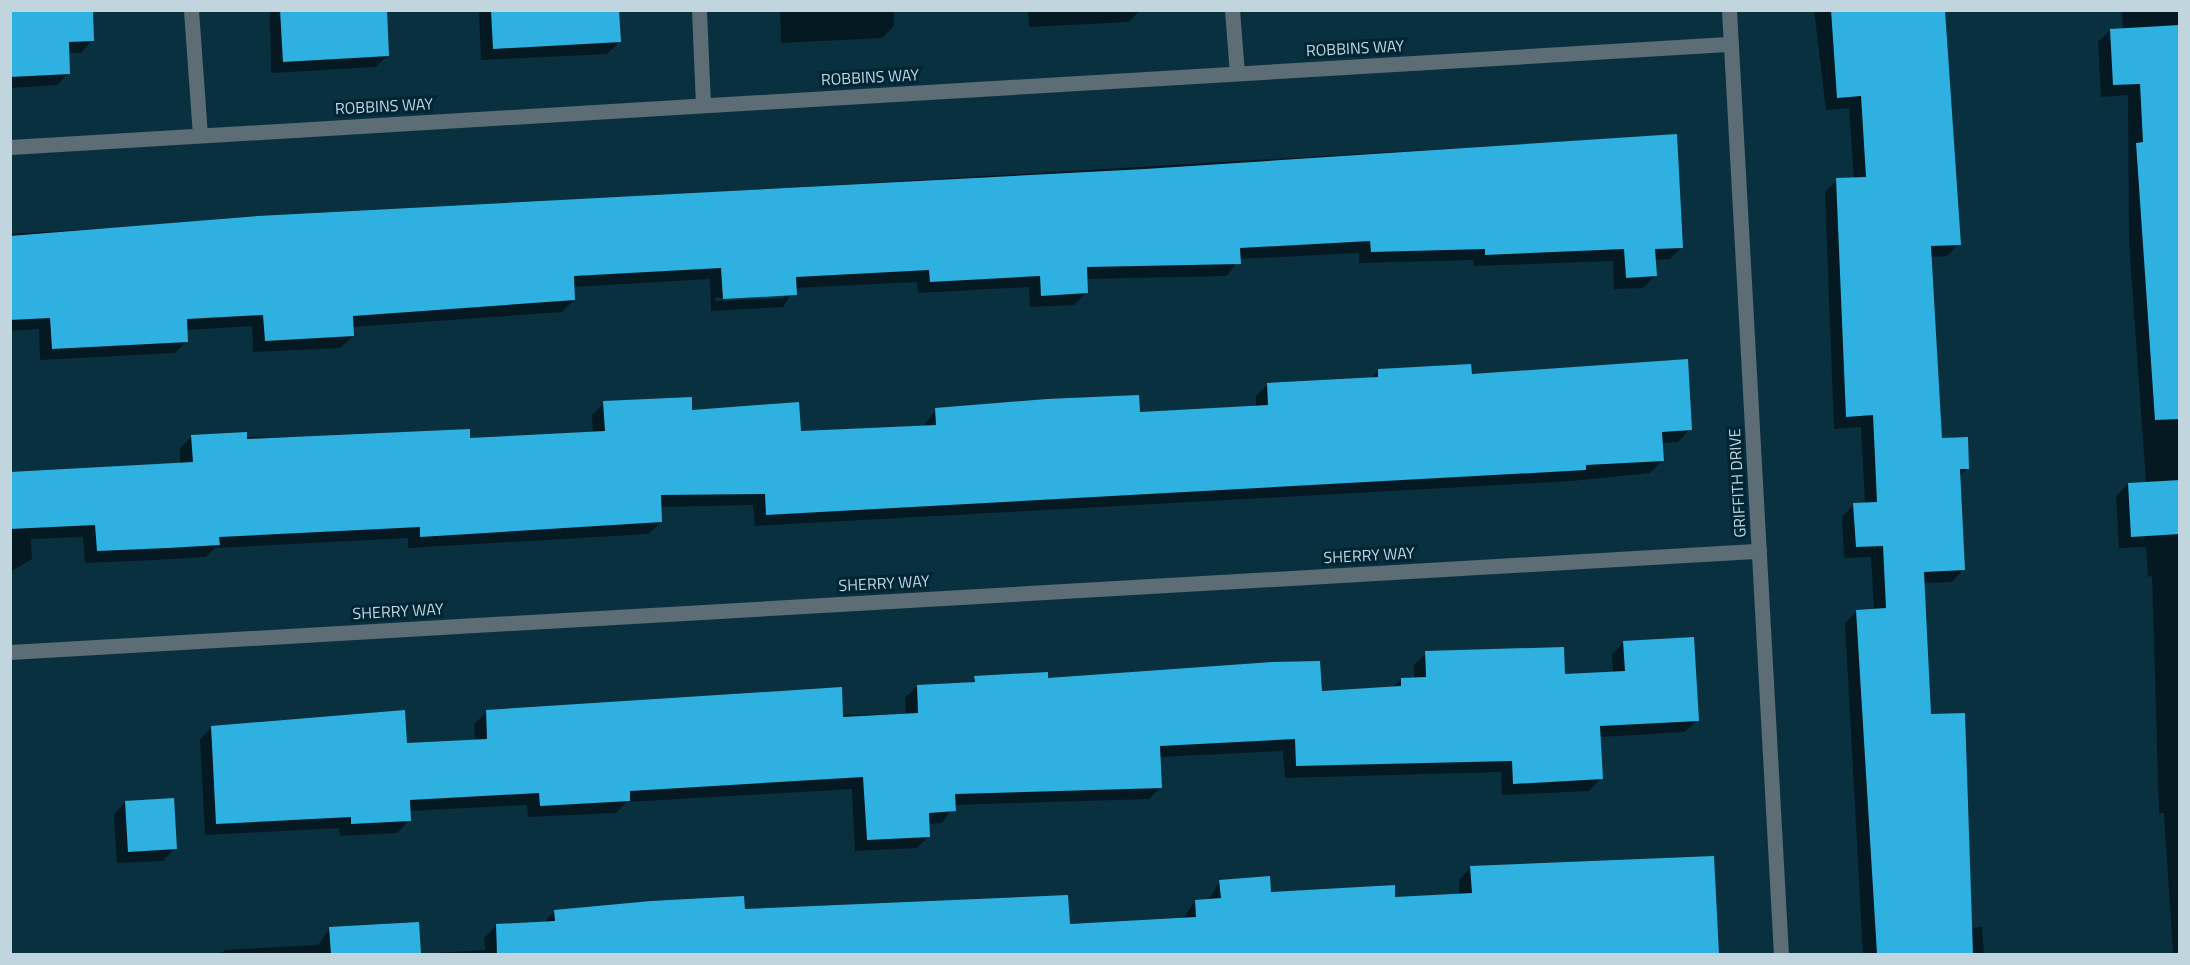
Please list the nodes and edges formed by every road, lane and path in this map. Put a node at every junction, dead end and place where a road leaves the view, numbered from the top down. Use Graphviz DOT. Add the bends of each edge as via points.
graph roads {
  1 [pos="191,10"];
  2 [pos="699,10"];
  3 [pos="1232,10"];
  4 [pos="1729,10"];
  5 [pos="1731,44"];
  6 [pos="1237,73"];
  7 [pos="703,104"];
  8 [pos="200,135"];
  9 [pos="10,147"];
  10 [pos="1759,550"];
  11 [pos="10,652"];
  12 [pos="1781,954"];
  1 -- 8 [label="street"];
  2 -- 7 [label="street"];
  3 -- 6 [label="street"];
  4 -- 5 [label="street, GRIFFITH DRIVE"];
  5 -- 6 [label="street, ROBBINS WAY"];
  5 -- 10 [label="street, GRIFFITH DRIVE"];
  6 -- 7 [label="street, ROBBINS WAY"];
  7 -- 8 [label="street, ROBBINS WAY"];
  8 -- 9 [label="street, ROBBINS WAY"];
  10 -- 11 [label="street, SHERRY WAY"];
  10 -- 12 [label="street, GRIFFITH DRIVE"];
}
